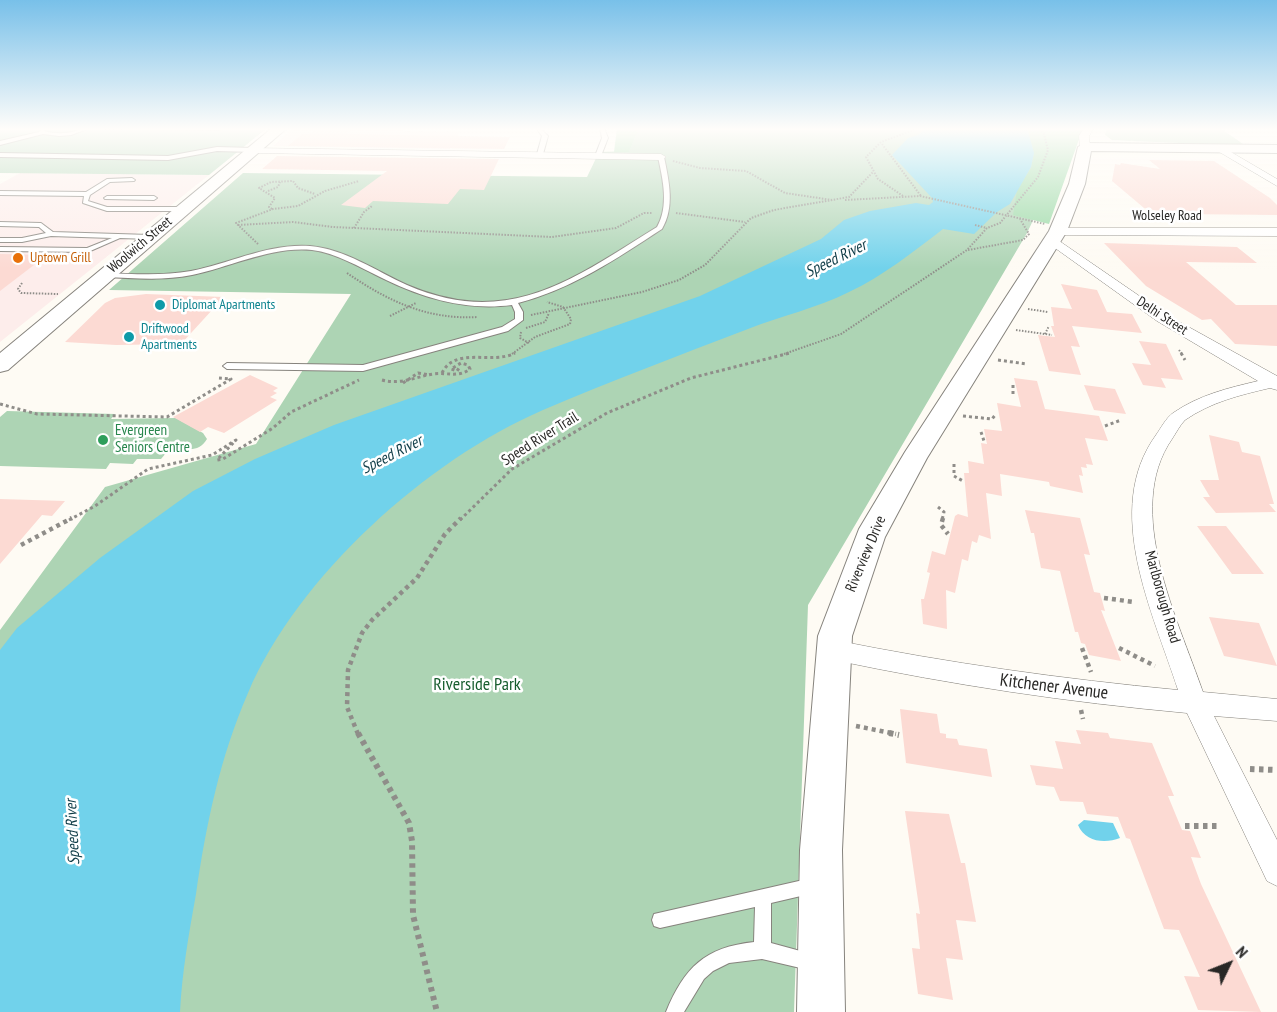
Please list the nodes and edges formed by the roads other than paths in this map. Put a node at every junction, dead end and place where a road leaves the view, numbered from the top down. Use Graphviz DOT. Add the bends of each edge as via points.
graph roads {
  1 [pos="220,175"];
  2 [pos="664,175"];
  3 [pos="1079,175"];
  4 [pos="1264,175"];
  5 [pos="1277,183"];
  6 [pos="123,186"];
  7 [pos="115,192"];
  8 [pos="0,193"];
  9 [pos="87,194"];
  10 [pos="107,198"];
  11 [pos="154,198"];
  12 [pos="95,207"];
  13 [pos="183,209"];
  14 [pos="0,224"];
  15 [pos="1277,232"];
  16 [pos="1056,233"];
  17 [pos="51,234"];
  18 [pos="125,237"];
  19 [pos="150,237"];
  20 [pos="0,240"];
  21 [pos="0,249"];
  22 [pos="104,275"];
  23 [pos="515,304"];
  24 [pos="3,359"];
  25 [pos="227,366"];
  26 [pos="1275,382"];
  27 [pos="834,650"];
  28 [pos="1194,701"];
  29 [pos="1277,710"];
  30 [pos="1277,871"];
  31 [pos="821,883"];
  32 [pos="763,899"];
  33 [pos="660,920"];
  34 [pos="762,950"];
  35 [pos="821,964"];
  36 [pos="675,1012"];
  37 [pos="821,1012"];
  1 -- 13 [label="street, Woolwich Street"];
  2 -- 23 [label="lane" via="667,220 660,228 578,278 543,296"];
  3 -- 16 [label="street, Riverview Drive"];
  4 -- 5 [label="street"];
  6 -- 9 [label="lane" via="131,179 109,180"];
  7 -- 10 [label="lane"];
  8 -- 9 [label="lane"];
  9 -- 12 [label="lane" via="85,202"];
  10 -- 11 [label="lane"];
  10 -- 12 [label="lane"];
  12 -- 13 [label="lane"];
  13 -- 19 [label="street, Woolwich Street"];
  14 -- 17 [label="lane" via="42,225"];
  15 -- 16 [label="street, Wolseley Road"];
  16 -- 26 [label="street, Delhi Street" via="1162,318"];
  16 -- 27 [label="street, Riverview Drive" via="914,458 870,537 835,636"];
  17 -- 18 [label="lane"];
  17 -- 20 [label="lane"];
  18 -- 19 [label="lane"];
  18 -- 21 [label="lane" via="88,250"];
  19 -- 22 [label="street, Woolwich Street"];
  22 -- 23 [label="lane" via="181,274 296,248 321,250 432,298 466,306"];
  22 -- 24 [label="street, Woolwich Street"];
  23 -- 25 [label="lane" via="520,316 506,329 369,368"];
  26 -- 28 [label="street, Marlborough Road" via="1217,396 1177,418 1154,451 1144,481 1142,512 1149,566"];
  27 -- 28 [label="street, Kitchener Avenue" via="953,674 1080,692"];
  27 -- 31 [label="street, Riverview Drive"];
  28 -- 29 [label="street, Kitchener Avenue"];
  28 -- 30 [label="street, Marlborough Road"];
  31 -- 32 [label="lane"];
  31 -- 35 [label="street, Riverview Drive"];
  32 -- 33 [label="lane"];
  32 -- 34 [label="lane"];
  34 -- 35 [label="lane"];
  34 -- 36 [label="lane" via="734,951 707,964 690,982"];
  35 -- 37 [label="street, Riverview Drive"];
}
